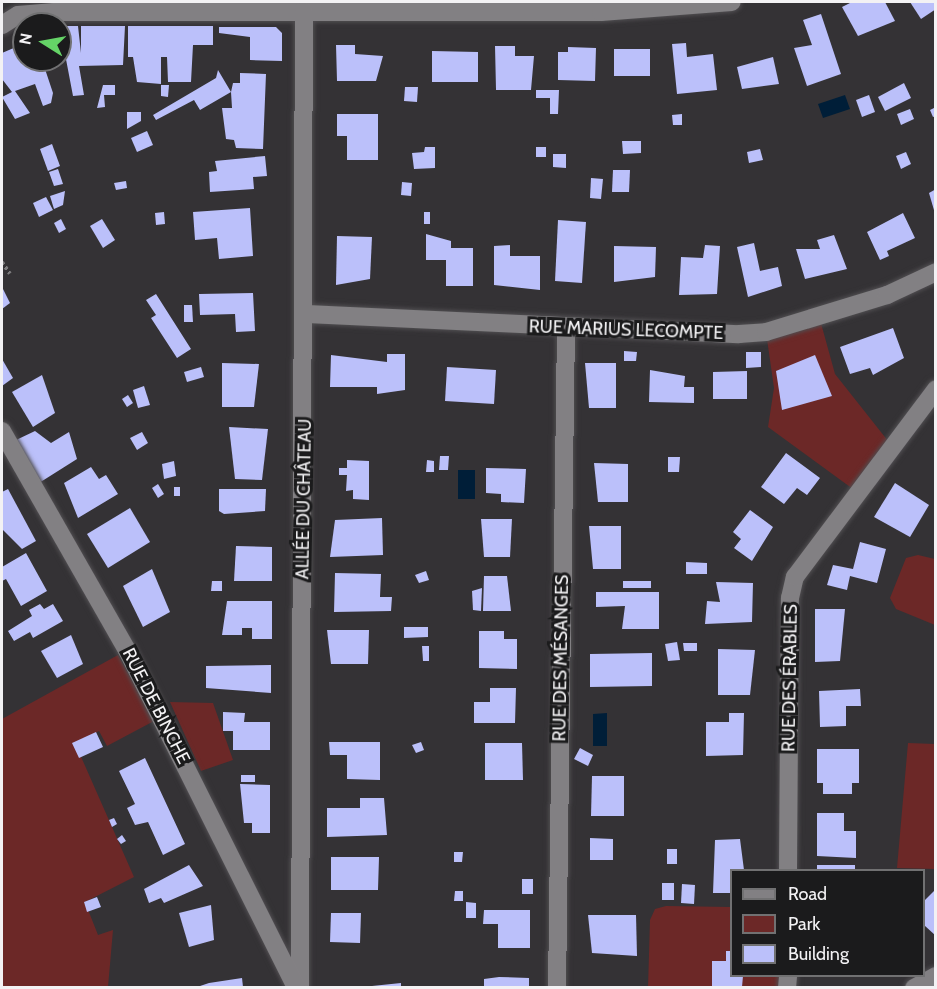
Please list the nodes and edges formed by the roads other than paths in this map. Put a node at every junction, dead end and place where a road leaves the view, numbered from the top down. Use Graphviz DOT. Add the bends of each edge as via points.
graph roads {
  1 [pos="732,2"];
  2 [pos="304,11"];
  3 [pos="2,25"];
  4 [pos="936,272"];
  5 [pos="307,314"];
  6 [pos="566,329"];
  7 [pos="936,389"];
  8 [pos="2,432"];
  9 [pos="788,869"];
  10 [pos="936,976"];
  11 [pos="298,987"];
  12 [pos="556,987"];
  13 [pos="914,987"];
  1 -- 2 [label="street" via="601,12"];
  2 -- 3 [label="street" via="54,12 18,15"];
  2 -- 5 [label="street, ALLÉE DU CHÂTEAU"];
  4 -- 6 [label="street, RUE MARIUS LECOMPTE" via="887,295 766,332"];
  5 -- 6 [label="street, RUE MARIUS LECOMPTE"];
  5 -- 11 [label="street, ALLÉE DU CHÂTEAU"];
  6 -- 12 [label="street, RUE DES MÉSANGES"];
  7 -- 9 [label="street, RUE DES ÉRABLES" via="795,577 790,598"];
  8 -- 11 [label="street, RUE DE BINCHE" via="127,650"];
  10 -- 13 [label="street"];
}
